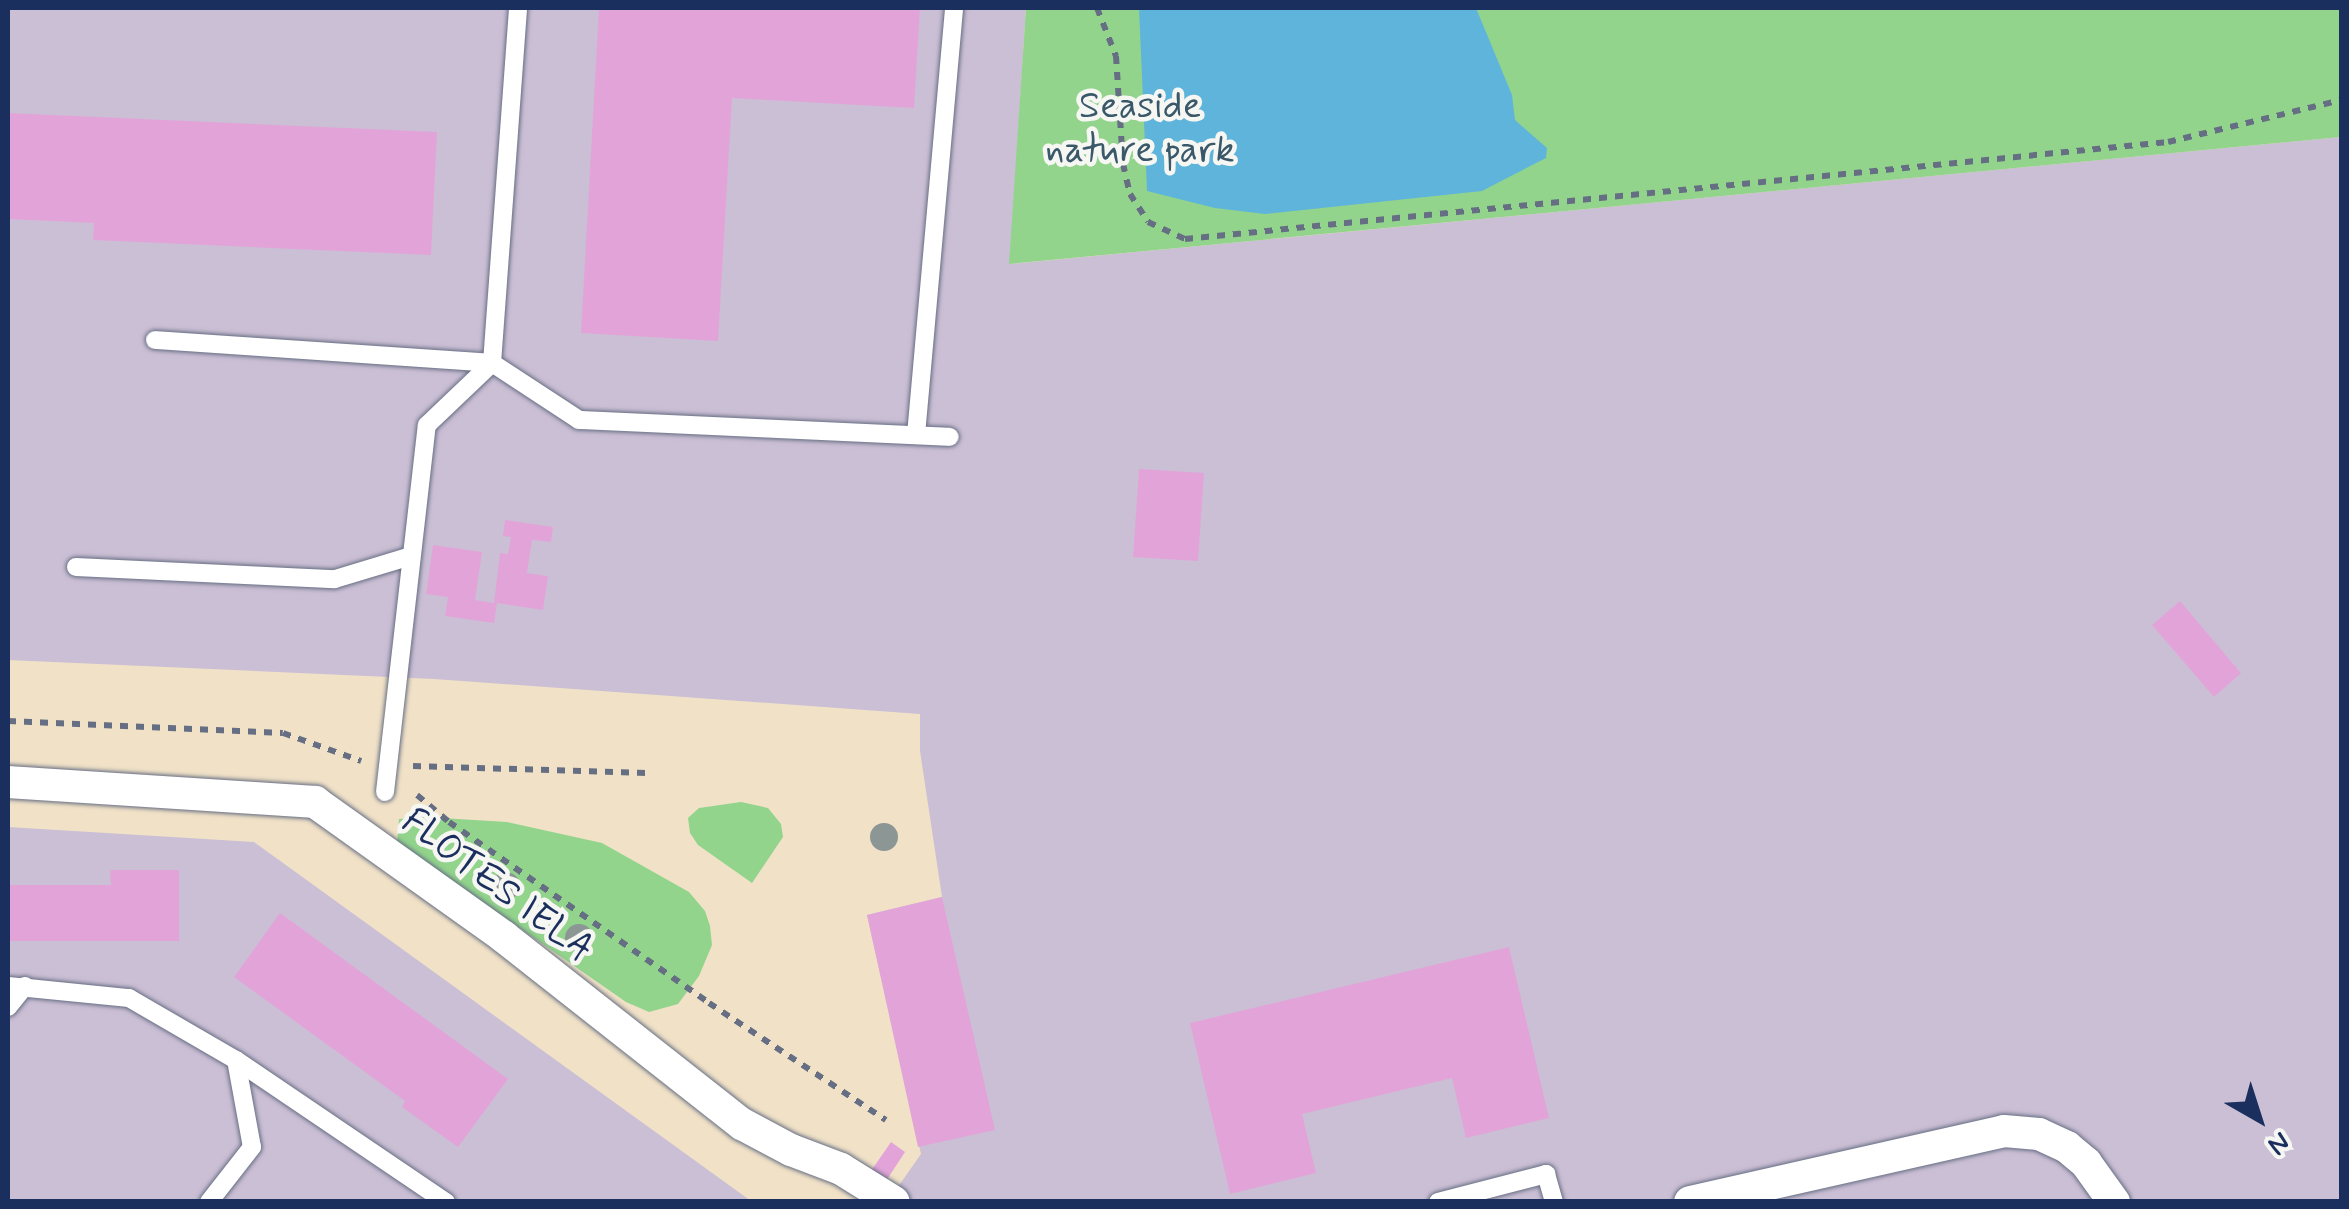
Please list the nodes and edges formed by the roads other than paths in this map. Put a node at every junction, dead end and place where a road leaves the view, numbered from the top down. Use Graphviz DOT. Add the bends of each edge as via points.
graph roads {
  1 [pos="518,8"];
  2 [pos="954,8"];
  3 [pos="155,340"];
  4 [pos="492,364"];
  5 [pos="916,435"];
  6 [pos="950,437"];
  7 [pos="411,556"];
  8 [pos="76,567"];
  9 [pos="8,782"];
  10 [pos="385,792"];
  11 [pos="16,986"];
  12 [pos="8,1007"];
  13 [pos="236,1060"];
  14 [pos="892,1200"];
  15 [pos="208,1202"];
  16 [pos="446,1202"];
  17 [pos="1438,1202"];
  18 [pos="1554,1202"];
  19 [pos="1690,1202"];
  20 [pos="2114,1202"];
  1 -- 4 [label="lane"];
  2 -- 5 [label="lane"];
  3 -- 4 [label="lane"];
  4 -- 5 [label="lane" via="579,420"];
  4 -- 7 [label="lane" via="427,424"];
  5 -- 6 [label="lane"];
  7 -- 8 [label="lane" via="336,580"];
  7 -- 10 [label="lane"];
  9 -- 14 [label="street, FLOTES IELA" via="315,802 504,937 742,1124"];
  11 -- 12 [label="lane"];
  11 -- 13 [label="lane" via="129,998"];
  13 -- 15 [label="lane" via="252,1146"];
  13 -- 16 [label="lane"];
  17 -- 18 [label="lane" via="1546,1174"];
  19 -- 20 [label="street" via="2004,1131 2039,1134 2067,1147"];
}
